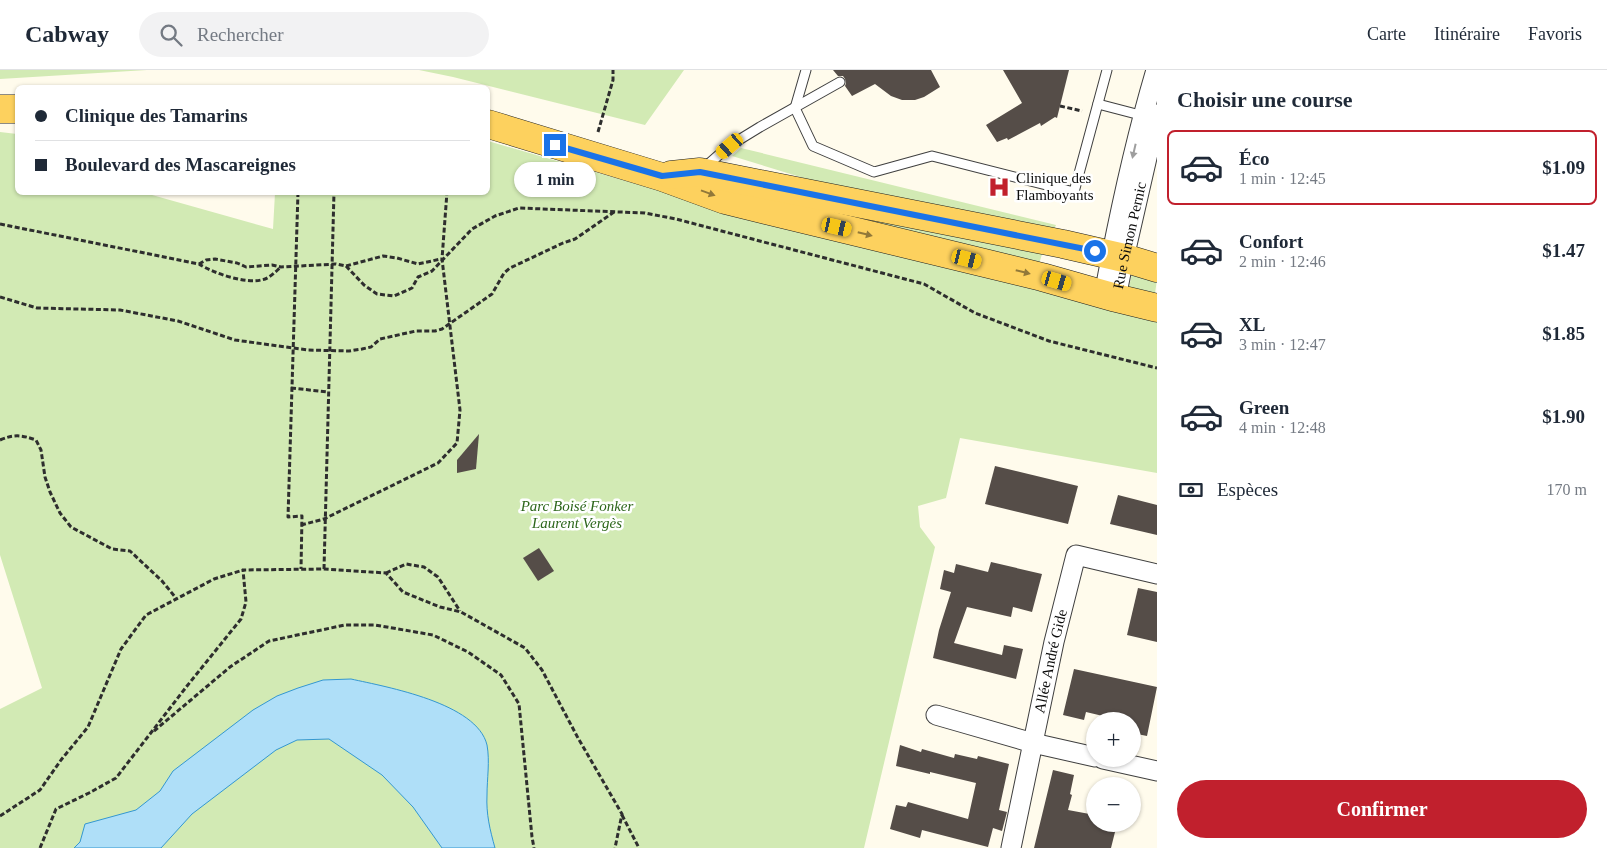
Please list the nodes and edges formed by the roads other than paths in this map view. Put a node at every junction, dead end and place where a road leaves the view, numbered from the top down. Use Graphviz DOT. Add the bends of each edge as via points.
graph roads {
  1 [pos="806,70"];
  2 [pos="1107,70"];
  3 [pos="1156,70"];
  4 [pos="840,82"];
  5 [pos="1098,104"];
  6 [pos="795,108"];
  7 [pos="0,109"];
  8 [pos="15,109"];
  9 [pos="1153,117"];
  10 [pos="490,125"];
  11 [pos="700,172"];
  12 [pos="662,176"];
  13 [pos="1117,256"];
  14 [pos="1157,268"];
  15 [pos="1110,296"];
  16 [pos="1157,308"];
  17 [pos="1157,574"];
  18 [pos="936,715"];
  19 [pos="1033,743"];
  20 [pos="1086,755"];
  21 [pos="1139,767"];
  22 [pos="1157,771"];
  23 [pos="1011,848"];
  1 -- 6 [label="lane"];
  2 -- 5 [label="lane"];
  3 -- 9 [label="street, Rue Simon Pernic"];
  4 -- 6 [label="lane"];
  5 -- 6 [label="lane" via="1074,192 932,156 874,172 813,146"];
  5 -- 9 [label="lane"];
  6 -- 11 [label="lane" via="730,146"];
  7 -- 8 [label="main road"];
  9 -- 13 [label="street, Rue Simon Pernic"];
  10 -- 12 [label="main road"];
  11 -- 12 [label="main road"];
  11 -- 13 [label="main road"];
  12 -- 15 [label="main road, one-way" via="725,200"];
  13 -- 14 [label="main road"];
  13 -- 15 [label="street, Rue Simon Pernic"];
  15 -- 16 [label="main road"];
  17 -- 19 [label="street, Allée André Gide" via="1076,555"];
  18 -- 19 [label="street"];
  19 -- 20 [label="street"];
  19 -- 23 [label="street, Allée André Gide"];
  21 -- 22 [label="street"];
}
